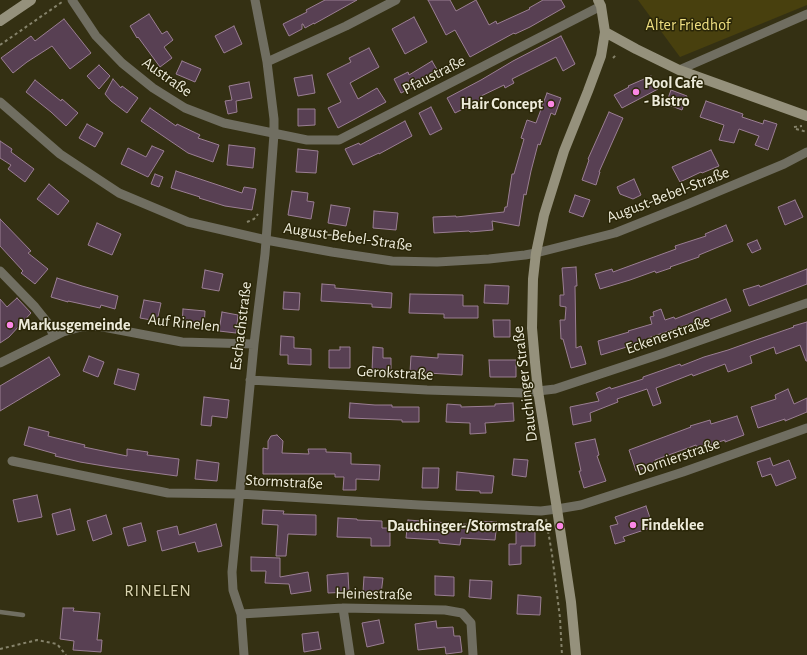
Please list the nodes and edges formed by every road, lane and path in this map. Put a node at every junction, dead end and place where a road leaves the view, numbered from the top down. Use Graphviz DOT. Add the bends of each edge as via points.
graph roads {
  1 [pos="31,0"];
  2 [pos="58,0"];
  3 [pos="72,0"];
  4 [pos="255,0"];
  5 [pos="396,0"];
  6 [pos="62,2"];
  7 [pos="600,3"];
  8 [pos="807,14"];
  9 [pos="0,22"];
  10 [pos="605,32"];
  11 [pos="617,54"];
  12 [pos="613,58"];
  13 [pos="267,62"];
  14 [pos="679,70"];
  15 [pos="0,102"];
  16 [pos="807,116"];
  17 [pos="807,126"];
  18 [pos="794,127"];
  19 [pos="796,129"];
  20 [pos="807,132"];
  21 [pos="274,134"];
  22 [pos="807,152"];
  23 [pos="266,240"];
  24 [pos="536,253"];
  25 [pos="0,271"];
  26 [pos="807,303"];
  27 [pos="54,336"];
  28 [pos="254,344"];
  29 [pos="0,363"];
  30 [pos="250,380"];
  31 [pos="538,391"];
  32 [pos="807,428"];
  33 [pos="12,461"];
  34 [pos="239,494"];
  35 [pos="558,509"];
  36 [pos="545,510"];
  37 [pos="343,608"];
  38 [pos="0,612"];
  39 [pos="240,614"];
  40 [pos="23,616"];
  41 [pos="0,649"];
  42 [pos="66,655"];
  43 [pos="244,655"];
  44 [pos="350,655"];
  45 [pos="473,655"];
  46 [pos="562,655"];
  47 [pos="576,655"];
  1 -- 9 [label="main road"];
  2 -- 6 [label="path"];
  3 -- 21 [label="street, Austraße" via="96,36 122,62 154,88 185,108 224,123"];
  4 -- 13 [label="street, Eschachstraße"];
  5 -- 13 [label="street"];
  7 -- 10 [label="main road, Dauchinger Straße"];
  7 -- 21 [label="street, Pfaustraße" via="339,140 307,140"];
  8 -- 14 [label="street"];
  10 -- 14 [label="main road"];
  10 -- 24 [label="main road, Dauchinger Straße" via="601,56 564,150 544,215"];
  11 -- 12 [label="path"];
  13 -- 21 [label="street, Eschachstraße"];
  14 -- 16 [label="main road"];
  15 -- 23 [label="street, August-Bebel-Straße" via="60,154 119,193 188,222"];
  17 -- 18 [label="path"];
  19 -- 20 [label="path"];
  21 -- 23 [label="street, Eschachstraße"];
  22 -- 24 [label="street, August-Bebel-Straße" via="784,164 615,233"];
  23 -- 24 [label="street, August-Bebel-Straße" via="392,261 437,262"];
  23 -- 28 [label="street, Eschachstraße"];
  24 -- 31 [label="main road, Dauchinger Straße" via="532,328"];
  25 -- 27 [label="street" via="36,307"];
  26 -- 31 [label="street, Eckenerstraße" via="555,389"];
  27 -- 28 [label="street, Auf Rinelen" via="81,327 98,326 182,342"];
  27 -- 29 [label="street, Auf Rinelen"];
  28 -- 30 [label="street, Eschachstraße"];
  30 -- 31 [label="street, Gerokstraße" via="427,390 526,393"];
  30 -- 34 [label="street, Eschachstraße"];
  31 -- 35 [label="main road, Dauchinger Straße"];
  32 -- 35 [label="street, Dornierstraße" via="683,472 581,505"];
  33 -- 34 [label="street, Stormstraße" via="168,493"];
  34 -- 36 [label="street, Stormstraße"];
  34 -- 39 [label="street, Eschachstraße" via="232,572"];
  35 -- 36 [label="street, Stormstraße"];
  35 -- 47 [label="main road, Dauchinger Straße"];
  36 -- 46 [label="path" via="560,618"];
  37 -- 39 [label="street, Heinestraße"];
  37 -- 44 [label="street"];
  37 -- 45 [label="street, Heinestraße" via="445,610 462,613 471,623"];
  38 -- 40 [label="lane"];
  39 -- 43 [label="street, Eschachstraße"];
  41 -- 42 [label="path" via="37,640 57,644"];
}
